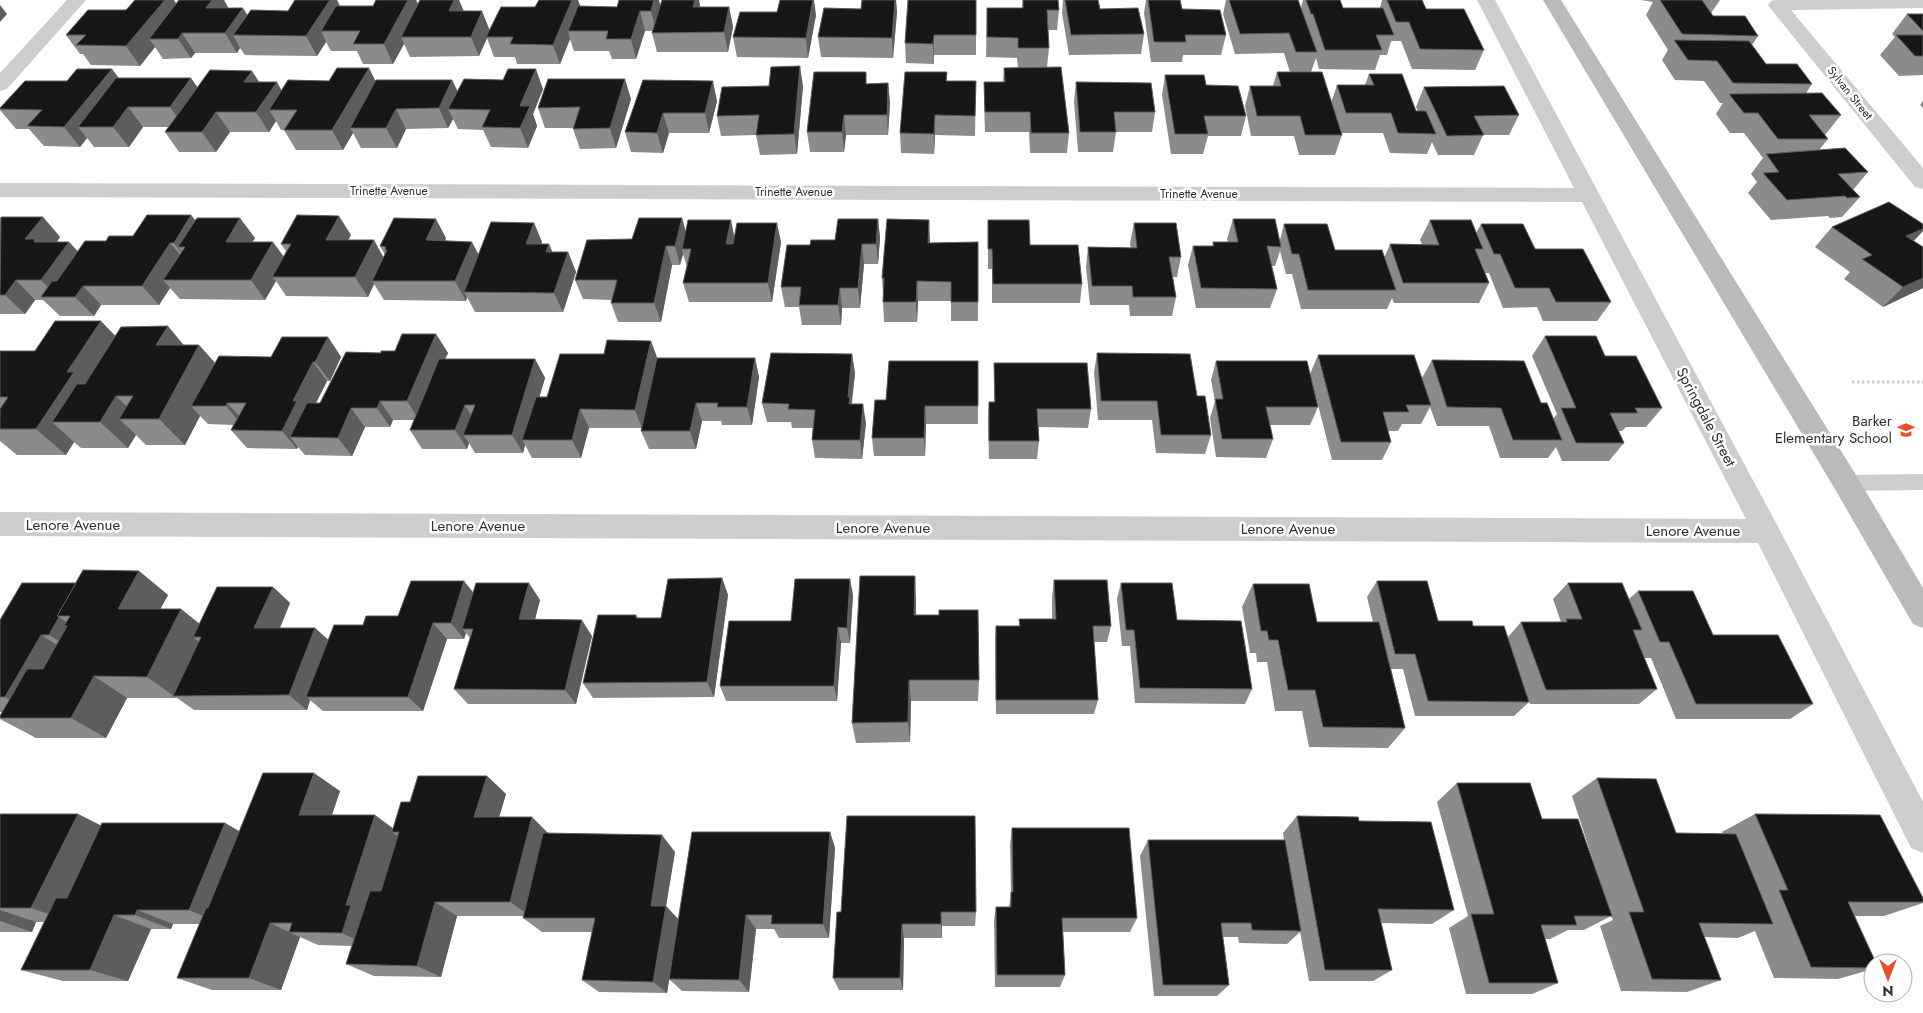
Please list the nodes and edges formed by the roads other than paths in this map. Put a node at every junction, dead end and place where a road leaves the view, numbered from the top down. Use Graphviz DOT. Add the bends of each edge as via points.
graph roads {
  1 [pos="77,0"];
  2 [pos="1486,0"];
  3 [pos="1552,0"];
  4 [pos="1923,3"];
  5 [pos="0,85"];
  6 [pos="1923,182"];
  7 [pos="0,190"];
  8 [pos="1588,195"];
  9 [pos="1923,482"];
  10 [pos="1846,483"];
  11 [pos="0,524"];
  12 [pos="1766,531"];
  13 [pos="1923,615"];
  14 [pos="1923,836"];
  1 -- 5 [label="street"];
  2 -- 8 [label="street, Springdale Street"];
  3 -- 10 [label="main road"];
  4 -- 6 [label="street, Sylvan Street" via="1777,5"];
  7 -- 8 [label="street, Trinette Avenue"];
  8 -- 12 [label="street, Springdale Street"];
  9 -- 10 [label="lane"];
  10 -- 13 [label="main road"];
  11 -- 12 [label="street, Lenore Avenue"];
  12 -- 14 [label="street, Springdale Street"];
}
